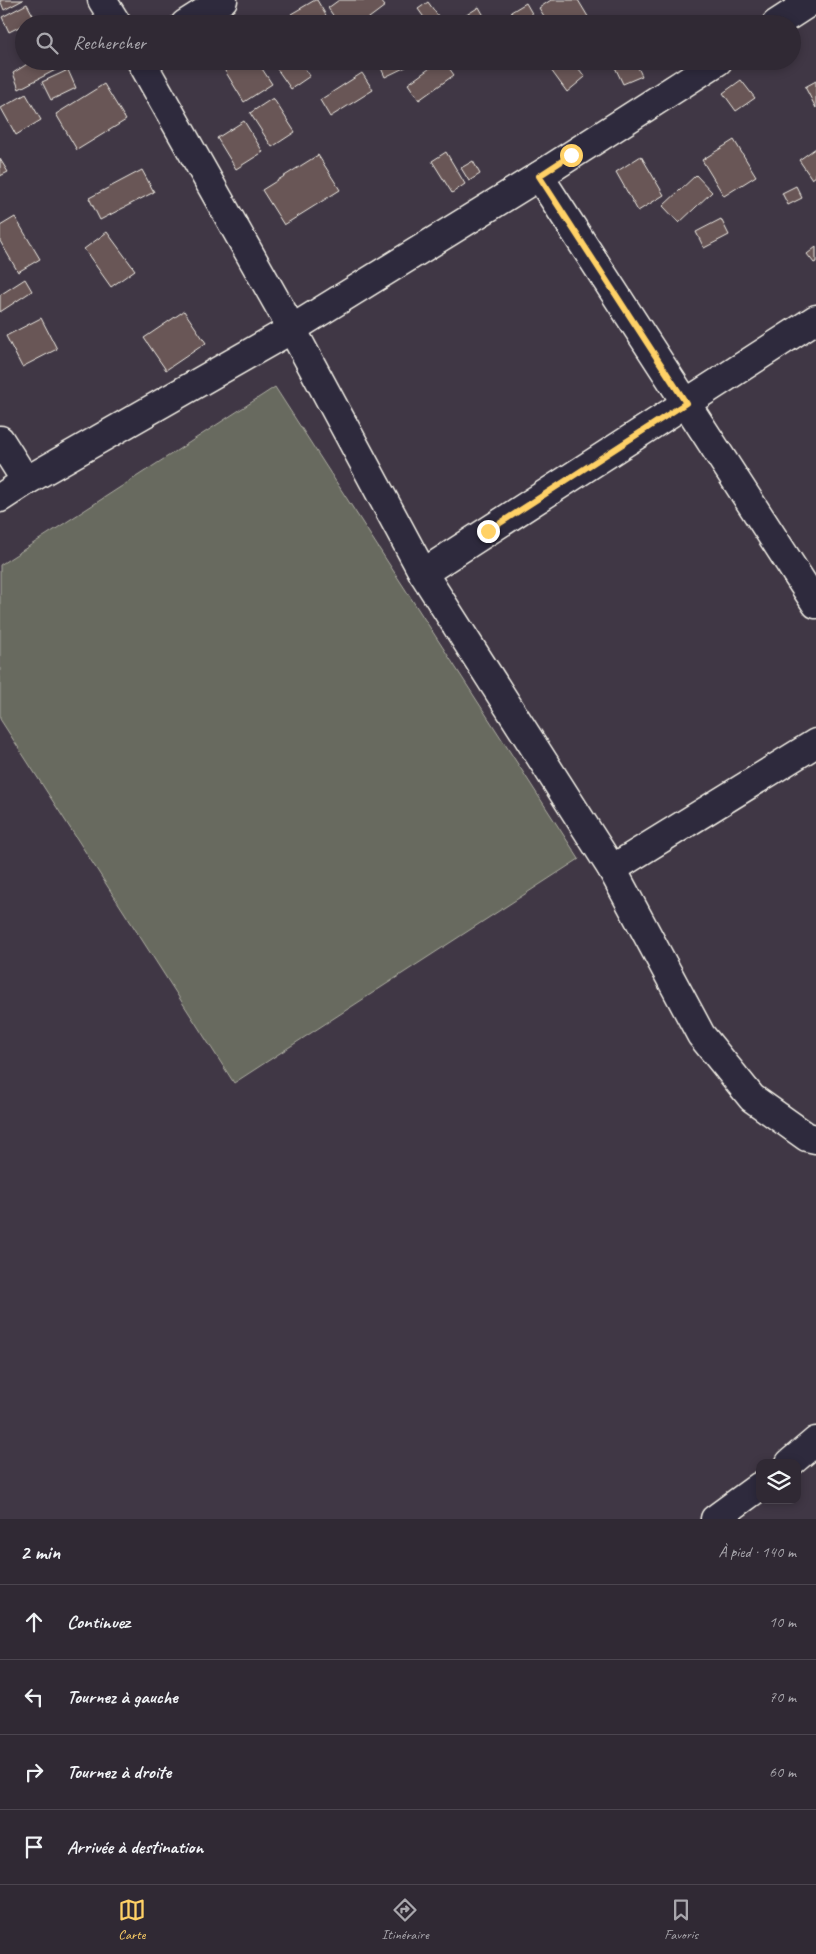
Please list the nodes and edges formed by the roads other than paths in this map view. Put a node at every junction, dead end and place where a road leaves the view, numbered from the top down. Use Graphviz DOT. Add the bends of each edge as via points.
graph roads {
  1 [pos="102,0"];
  2 [pos="224,0"];
  3 [pos="813,0"];
  4 [pos="111,15"];
  5 [pos="200,15"];
  6 [pos="790,15"];
  7 [pos="146,70"];
  8 [pos="704,70"];
  9 [pos="539,176"];
  10 [pos="816,319"];
  11 [pos="292,329"];
  12 [pos="686,403"];
  13 [pos="0,440"];
  14 [pos="26,480"];
  15 [pos="0,498"];
  16 [pos="422,574"];
  17 [pos="816,604"];
  18 [pos="816,742"];
  19 [pos="612,869"];
  20 [pos="816,1139"];
  21 [pos="816,1441"];
  22 [pos="795,1459"];
  23 [pos="756,1489"];
  24 [pos="716,1519"];
  1 -- 4 [label="street"];
  2 -- 5 [label="street"];
  3 -- 6 [label="street"];
  7 -- 11 [label="street"];
  8 -- 9 [label="street"];
  9 -- 11 [label="street"];
  9 -- 12 [label="street"];
  10 -- 12 [label="street"];
  11 -- 14 [label="street"];
  11 -- 16 [label="street"];
  12 -- 16 [label="street"];
  12 -- 17 [label="street"];
  13 -- 14 [label="street"];
  14 -- 15 [label="street"];
  16 -- 19 [label="street"];
  18 -- 19 [label="street"];
  19 -- 20 [label="street" via="701,1035 752,1098 807,1137"];
  21 -- 22 [label="street"];
  23 -- 24 [label="street"];
}
